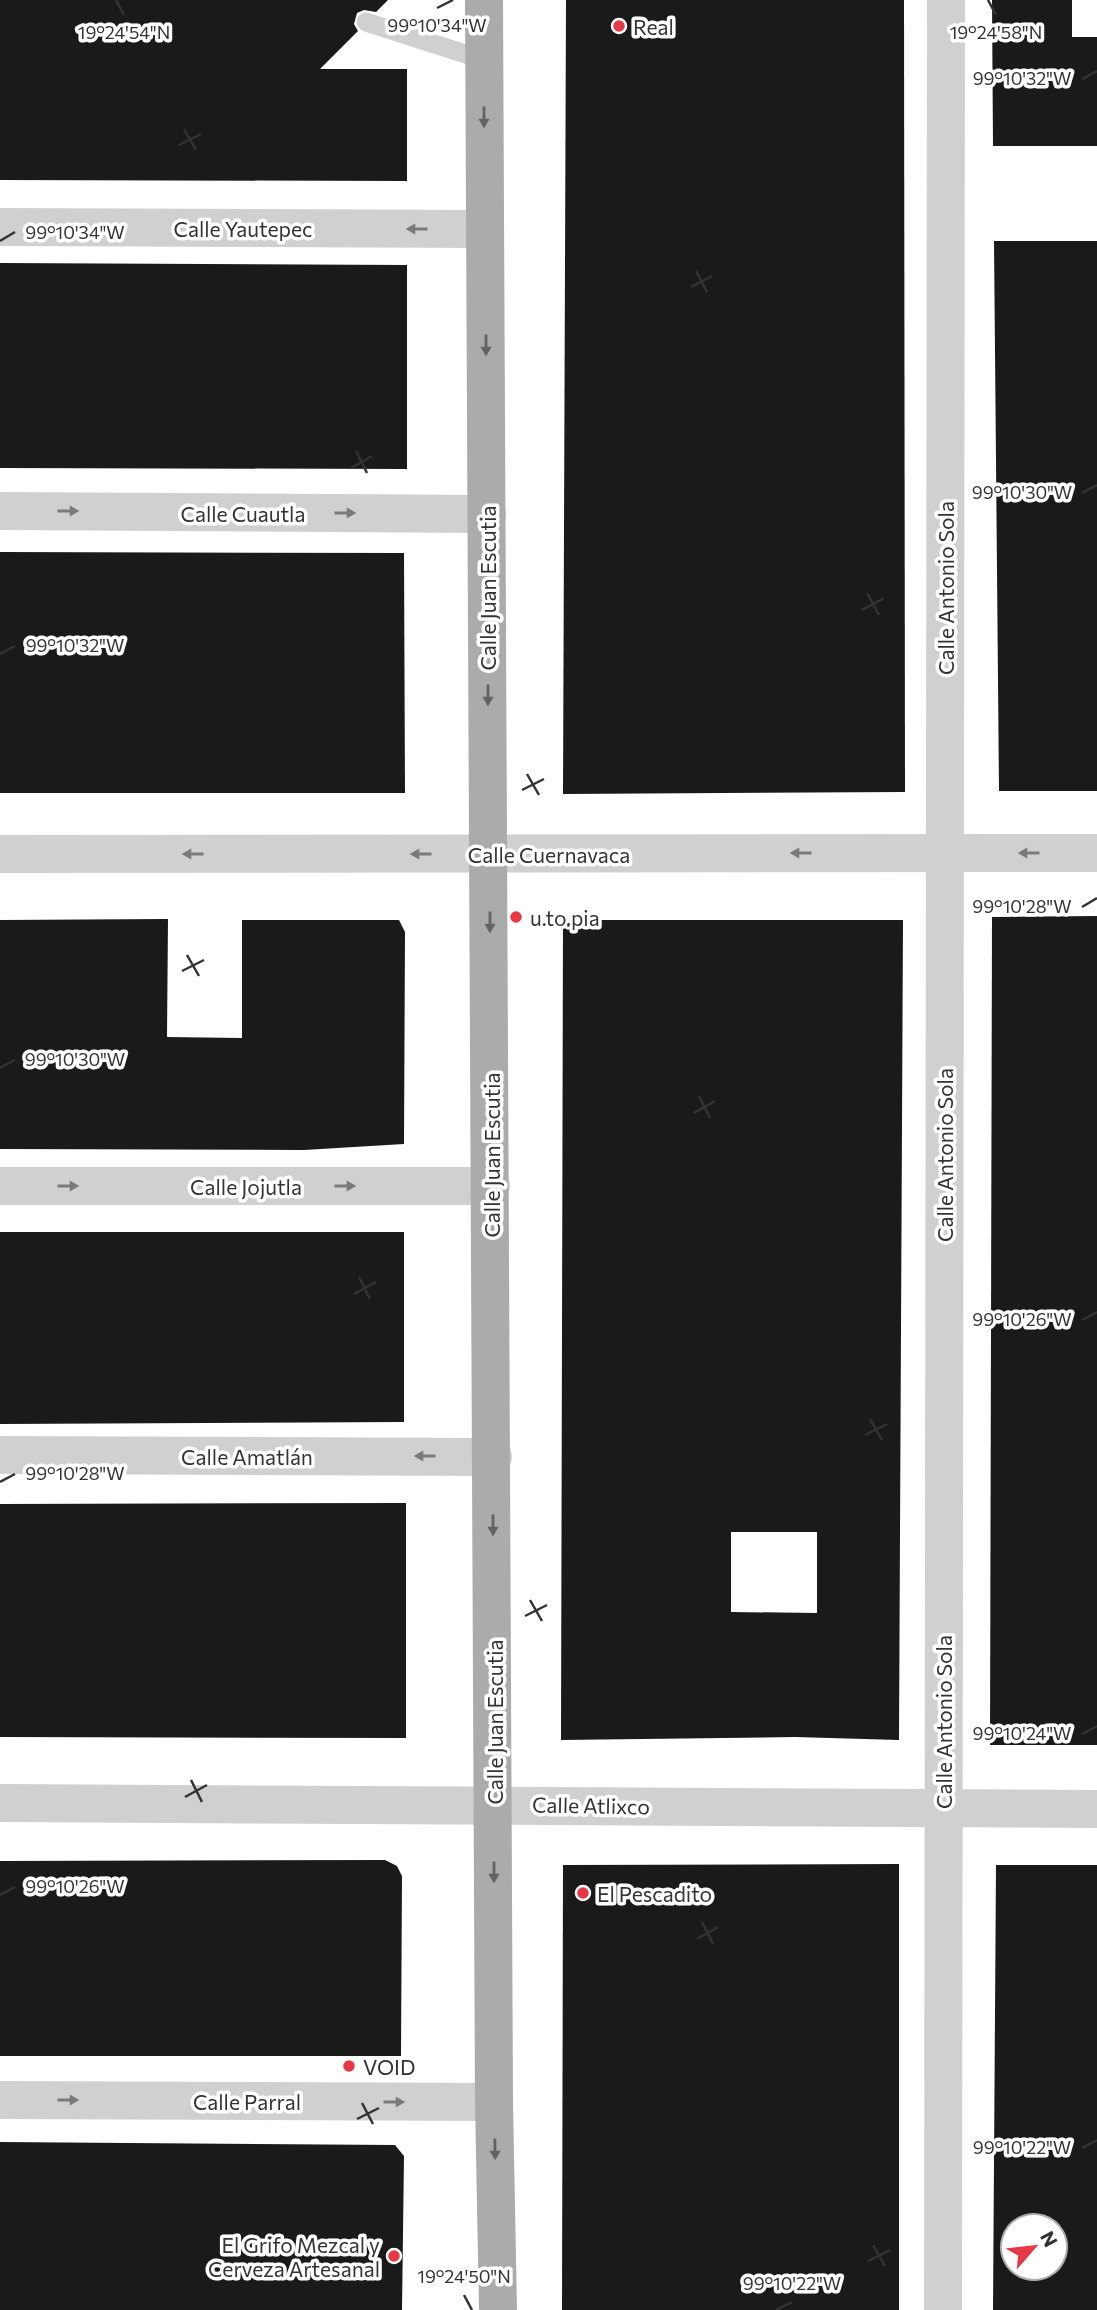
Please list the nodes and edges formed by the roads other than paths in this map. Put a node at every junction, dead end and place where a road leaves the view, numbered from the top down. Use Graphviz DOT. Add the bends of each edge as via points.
graph roads {
  1 [pos="484,0"];
  2 [pos="946,0"];
  3 [pos="366,22"];
  4 [pos="484,60"];
  5 [pos="0,227"];
  6 [pos="485,229"];
  7 [pos="0,511"];
  8 [pos="487,514"];
  9 [pos="945,853"];
  10 [pos="1097,853"];
  11 [pos="0,854"];
  12 [pos="489,854"];
  13 [pos="0,1186"];
  14 [pos="491,1186"];
  15 [pos="0,1455"];
  16 [pos="493,1457"];
  17 [pos="0,1803"];
  18 [pos="494,1804"];
  19 [pos="1097,1809"];
  20 [pos="943,1810"];
  21 [pos="0,2100"];
  22 [pos="494,2102"];
  23 [pos="498,2310"];
  24 [pos="943,2310"];
  1 -- 4 [label="main road, Calle Juan Escutia"];
  2 -- 9 [label="street, Calle Antonio Sola"];
  3 -- 4 [label="lane"];
  4 -- 6 [label="main road, Calle Juan Escutia, one-way"];
  6 -- 5 [label="street, Calle Yautepec, one-way"];
  6 -- 8 [label="main road, Calle Juan Escutia, one-way"];
  7 -- 8 [label="street, Calle Cuautla, one-way"];
  8 -- 12 [label="main road, Calle Juan Escutia, one-way"];
  10 -- 9 [label="street, Calle Cuernavaca, one-way"];
  9 -- 12 [label="street, Calle Cuernavaca, one-way"];
  9 -- 20 [label="street, Calle Antonio Sola"];
  12 -- 11 [label="street, Calle Cuernavaca, one-way"];
  12 -- 14 [label="main road, Calle Juan Escutia, one-way"];
  13 -- 14 [label="street, Calle Jojutla, one-way"];
  14 -- 16 [label="main road, Calle Juan Escutia"];
  16 -- 15 [label="street, Calle Amatlán, one-way"];
  16 -- 18 [label="main road, Calle Juan Escutia, one-way"];
  17 -- 18 [label="street, Calle Atlixco"];
  18 -- 20 [label="street, Calle Atlixco"];
  18 -- 22 [label="main road, Calle Juan Escutia, one-way"];
  19 -- 20 [label="street, Calle Atlixco"];
  20 -- 24 [label="street, Calle Antonio Sola"];
  21 -- 22 [label="street, Calle Parral, one-way"];
  22 -- 23 [label="main road, Calle Juan Escutia, one-way"];
}
